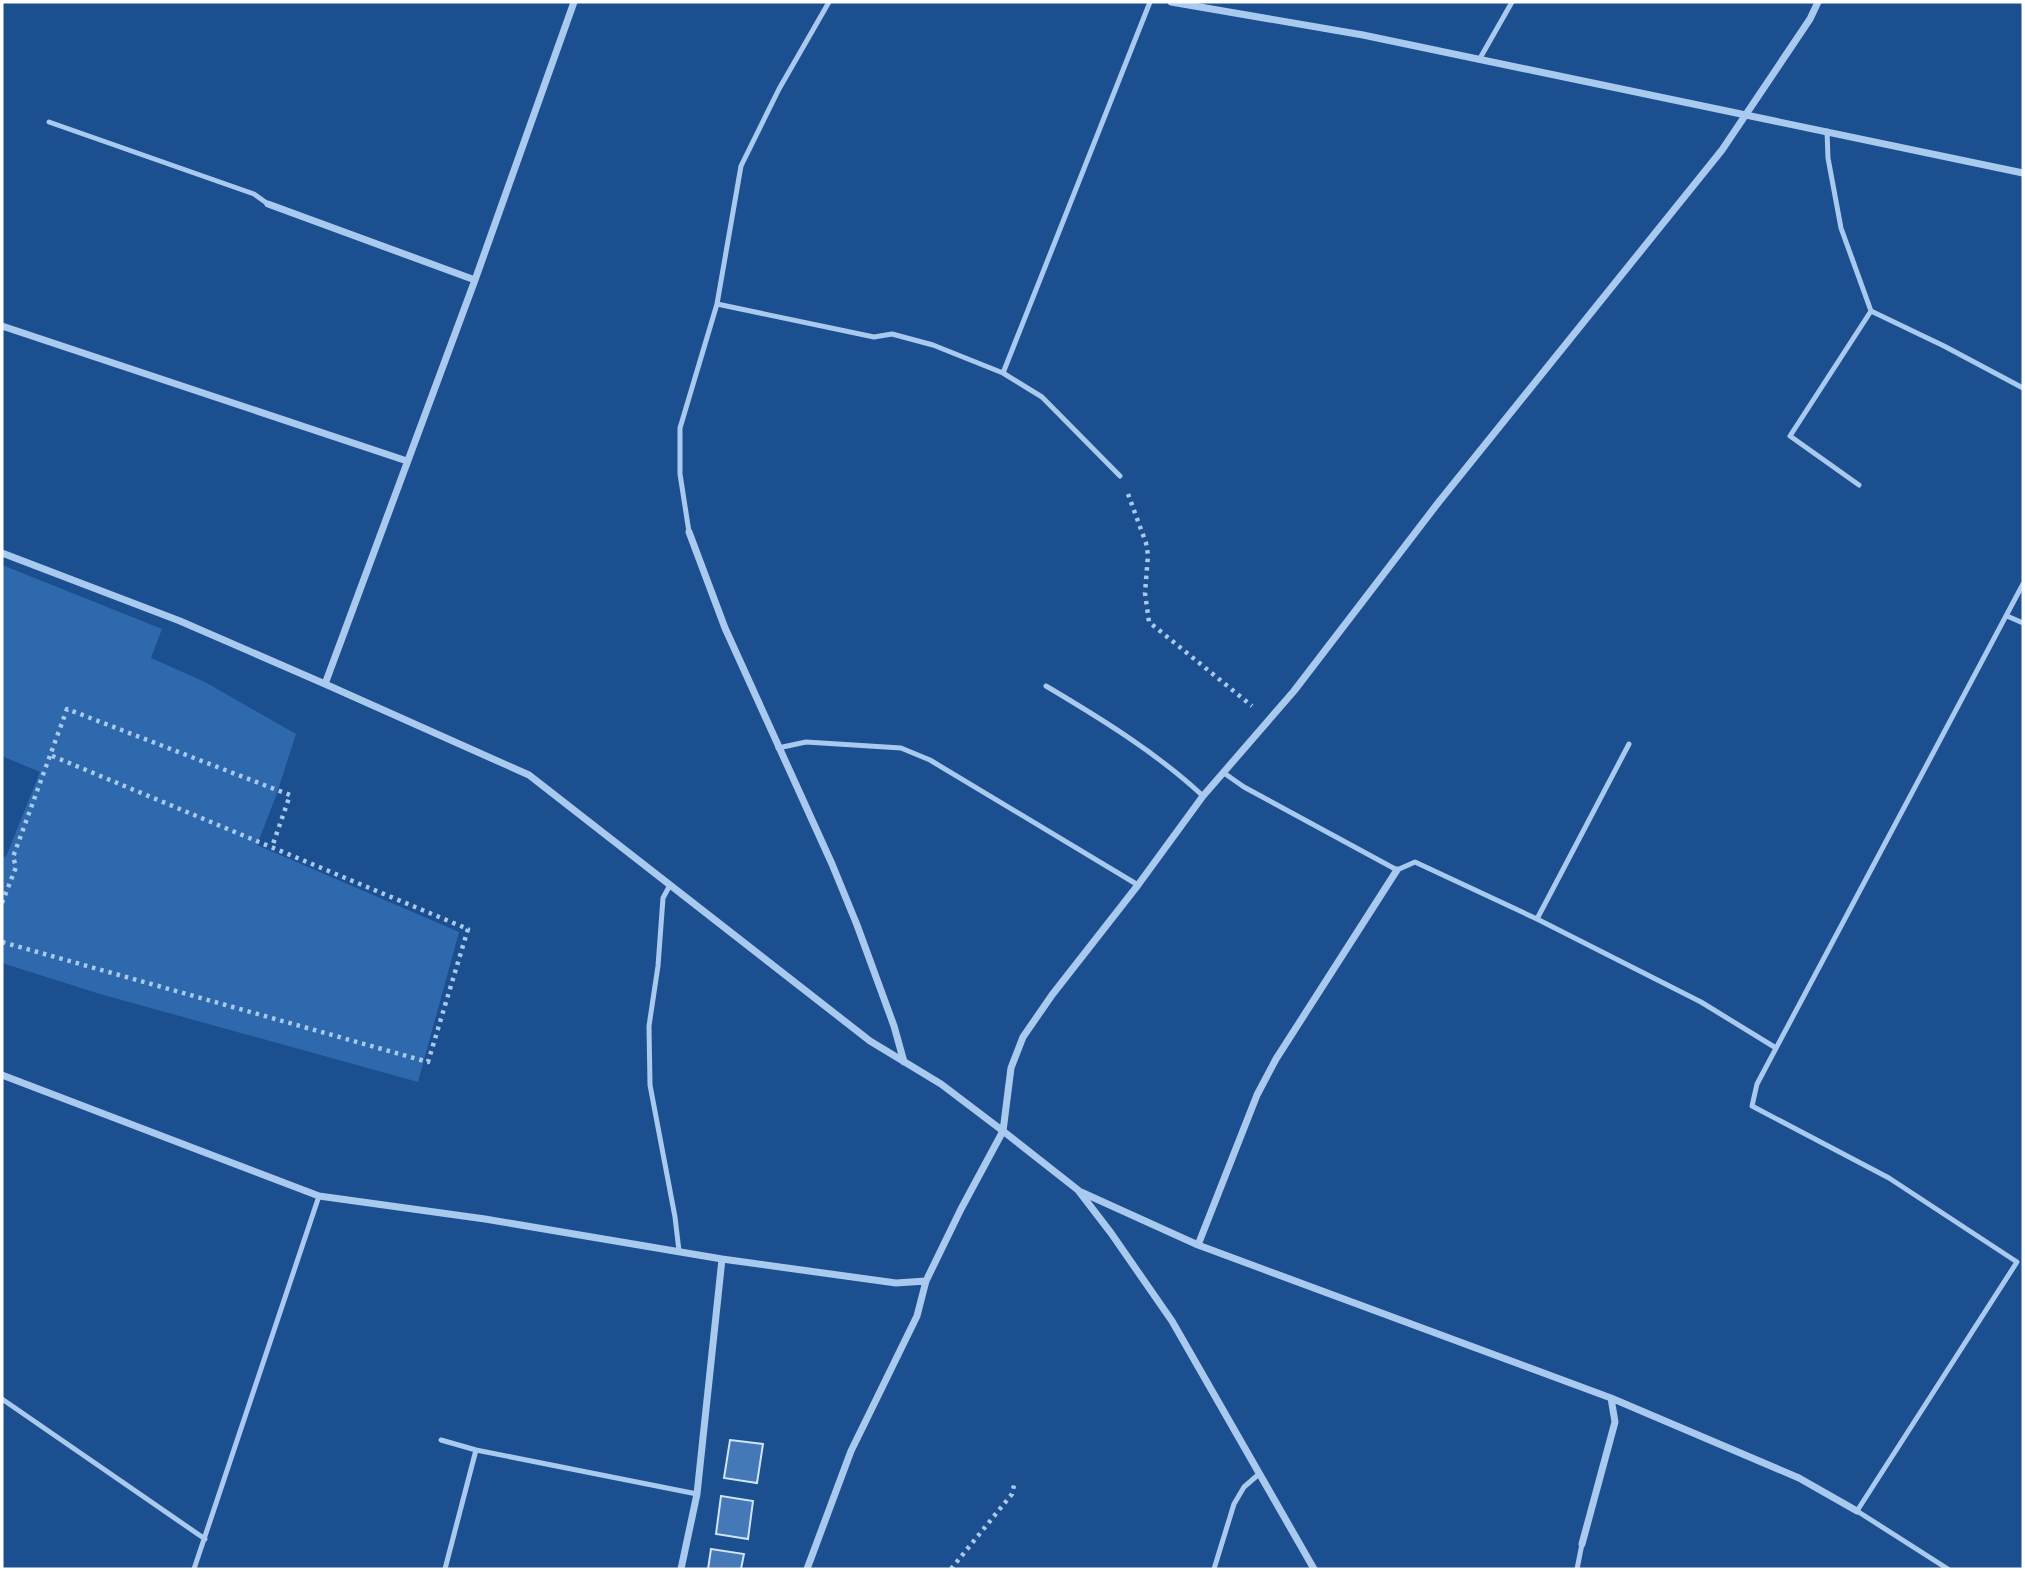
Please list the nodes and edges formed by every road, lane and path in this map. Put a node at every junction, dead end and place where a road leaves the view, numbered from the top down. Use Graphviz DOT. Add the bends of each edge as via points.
graph roads {
  1 [pos="575,2"];
  2 [pos="829,2"];
  3 [pos="1150,2"];
  4 [pos="1171,2"];
  5 [pos="1512,2"];
  6 [pos="1818,2"];
  7 [pos="1479,60"];
  8 [pos="1747,114"];
  9 [pos="49,122"];
  10 [pos="1827,131"];
  11 [pos="2023,173"];
  12 [pos="268,204"];
  13 [pos="475,280"];
  14 [pos="717,304"];
  15 [pos="1871,311"];
  16 [pos="2,326"];
  17 [pos="1003,373"];
  18 [pos="2023,388"];
  19 [pos="407,461"];
  20 [pos="1120,476"];
  21 [pos="1859,485"];
  22 [pos="689,533"];
  23 [pos="2,553"];
  24 [pos="2023,584"];
  25 [pos="2007,616"];
  26 [pos="2023,624"];
  27 [pos="325,684"];
  28 [pos="1046,685"];
  29 [pos="1269,719"];
  30 [pos="1629,744"];
  31 [pos="778,748"];
  32 [pos="50,755"];
  33 [pos="1224,773"];
  34 [pos="1203,796"];
  35 [pos="272,847"];
  36 [pos="1397,870"];
  37 [pos="670,885"];
  38 [pos="1138,885"];
  39 [pos="2,902"];
  40 [pos="1537,919"];
  41 [pos="2,942"];
  42 [pos="1776,1048"];
  43 [pos="904,1062"];
  44 [pos="2,1075"];
  45 [pos="1003,1131"];
  46 [pos="1078,1190"];
  47 [pos="319,1196"];
  48 [pos="1198,1245"];
  49 [pos="679,1251"];
  50 [pos="722,1259"];
  51 [pos="926,1281"];
  52 [pos="1611,1398"];
  53 [pos="2,1399"];
  54 [pos="441,1440"];
  55 [pos="477,1450"];
  56 [pos="1259,1474"];
  57 [pos="1015,1481"];
  58 [pos="696,1494"];
  59 [pos="1857,1511"];
  60 [pos="205,1539"];
  61 [pos="1582,1544"];
  62 [pos="194,1569"];
  63 [pos="445,1569"];
  64 [pos="681,1569"];
  65 [pos="807,1569"];
  66 [pos="951,1569"];
  67 [pos="1214,1569"];
  68 [pos="1314,1569"];
  69 [pos="1577,1569"];
  70 [pos="1948,1569"];
  1 -- 13 [label="street"];
  2 -- 14 [label="lane" via="741,166"];
  3 -- 17 [label="lane"];
  4 -- 7 [label="street"];
  5 -- 7 [label="lane"];
  6 -- 8 [label="street"];
  7 -- 8 [label="street"];
  8 -- 10 [label="street"];
  8 -- 29 [label="street"];
  9 -- 12 [label="lane" via="254,194"];
  10 -- 11 [label="street"];
  10 -- 15 [label="lane" via="1842,228"];
  12 -- 13 [label="street"];
  13 -- 19 [label="street"];
  14 -- 17 [label="lane" via="874,337 892,334"];
  14 -- 22 [label="lane" via="680,428 680,474"];
  15 -- 18 [label="lane"];
  15 -- 21 [label="lane" via="1790,436"];
  16 -- 19 [label="street"];
  17 -- 20 [label="lane" via="1042,397"];
  19 -- 27 [label="street"];
  20 -- 29 [label="path" via="1146,543 1144,593 1149,622"];
  22 -- 31 [label="street"];
  23 -- 27 [label="street" via="180,621"];
  24 -- 25 [label="lane"];
  25 -- 26 [label="lane"];
  25 -- 42 [label="lane"];
  27 -- 37 [label="street" via="529,775"];
  28 -- 34 [label="lane" via="1179,774"];
  29 -- 33 [label="street"];
  30 -- 40 [label="lane"];
  31 -- 38 [label="lane" via="806,741 901,748 930,760"];
  31 -- 43 [label="street" via="857,925"];
  32 -- 35 [label="path"];
  32 -- 35 [label="path" via="67,709 290,794"];
  32 -- 39 [label="path"];
  33 -- 34 [label="street"];
  33 -- 36 [label="lane"];
  34 -- 38 [label="street"];
  35 -- 41 [label="path" via="468,929 428,1062"];
  36 -- 40 [label="lane" via="1415,862"];
  36 -- 48 [label="street" via="1276,1059 1257,1095"];
  37 -- 43 [label="street" via="870,1041"];
  37 -- 49 [label="lane" via="663,898 649,1026 650,1085"];
  38 -- 45 [label="street" via="1023,1037 1011,1068"];
  40 -- 42 [label="lane" via="1701,1002"];
  42 -- 59 [label="lane" via="1757,1084 1752,1106 1889,1178 2017,1262"];
  43 -- 45 [label="street"];
  44 -- 47 [label="street"];
  45 -- 46 [label="street"];
  45 -- 51 [label="street"];
  46 -- 48 [label="street"];
  46 -- 56 [label="street" via="1172,1321"];
  47 -- 49 [label="street"];
  47 -- 60 [label="lane"];
  48 -- 52 [label="street"];
  49 -- 50 [label="street"];
  50 -- 51 [label="street" via="896,1283"];
  50 -- 58 [label="street"];
  51 -- 65 [label="street" via="917,1316 851,1451"];
  52 -- 59 [label="street" via="1798,1478"];
  52 -- 61 [label="street" via="1615,1422"];
  53 -- 60 [label="lane"];
  54 -- 55 [label="lane"];
  55 -- 58 [label="lane"];
  55 -- 63 [label="lane"];
  56 -- 67 [label="lane" via="1234,1504"];
  56 -- 68 [label="street"];
  57 -- 66 [label="path" via="1012,1494"];
  58 -- 64 [label="street"];
  59 -- 70 [label="lane"];
  60 -- 62 [label="lane"];
  61 -- 69 [label="lane"];
}
